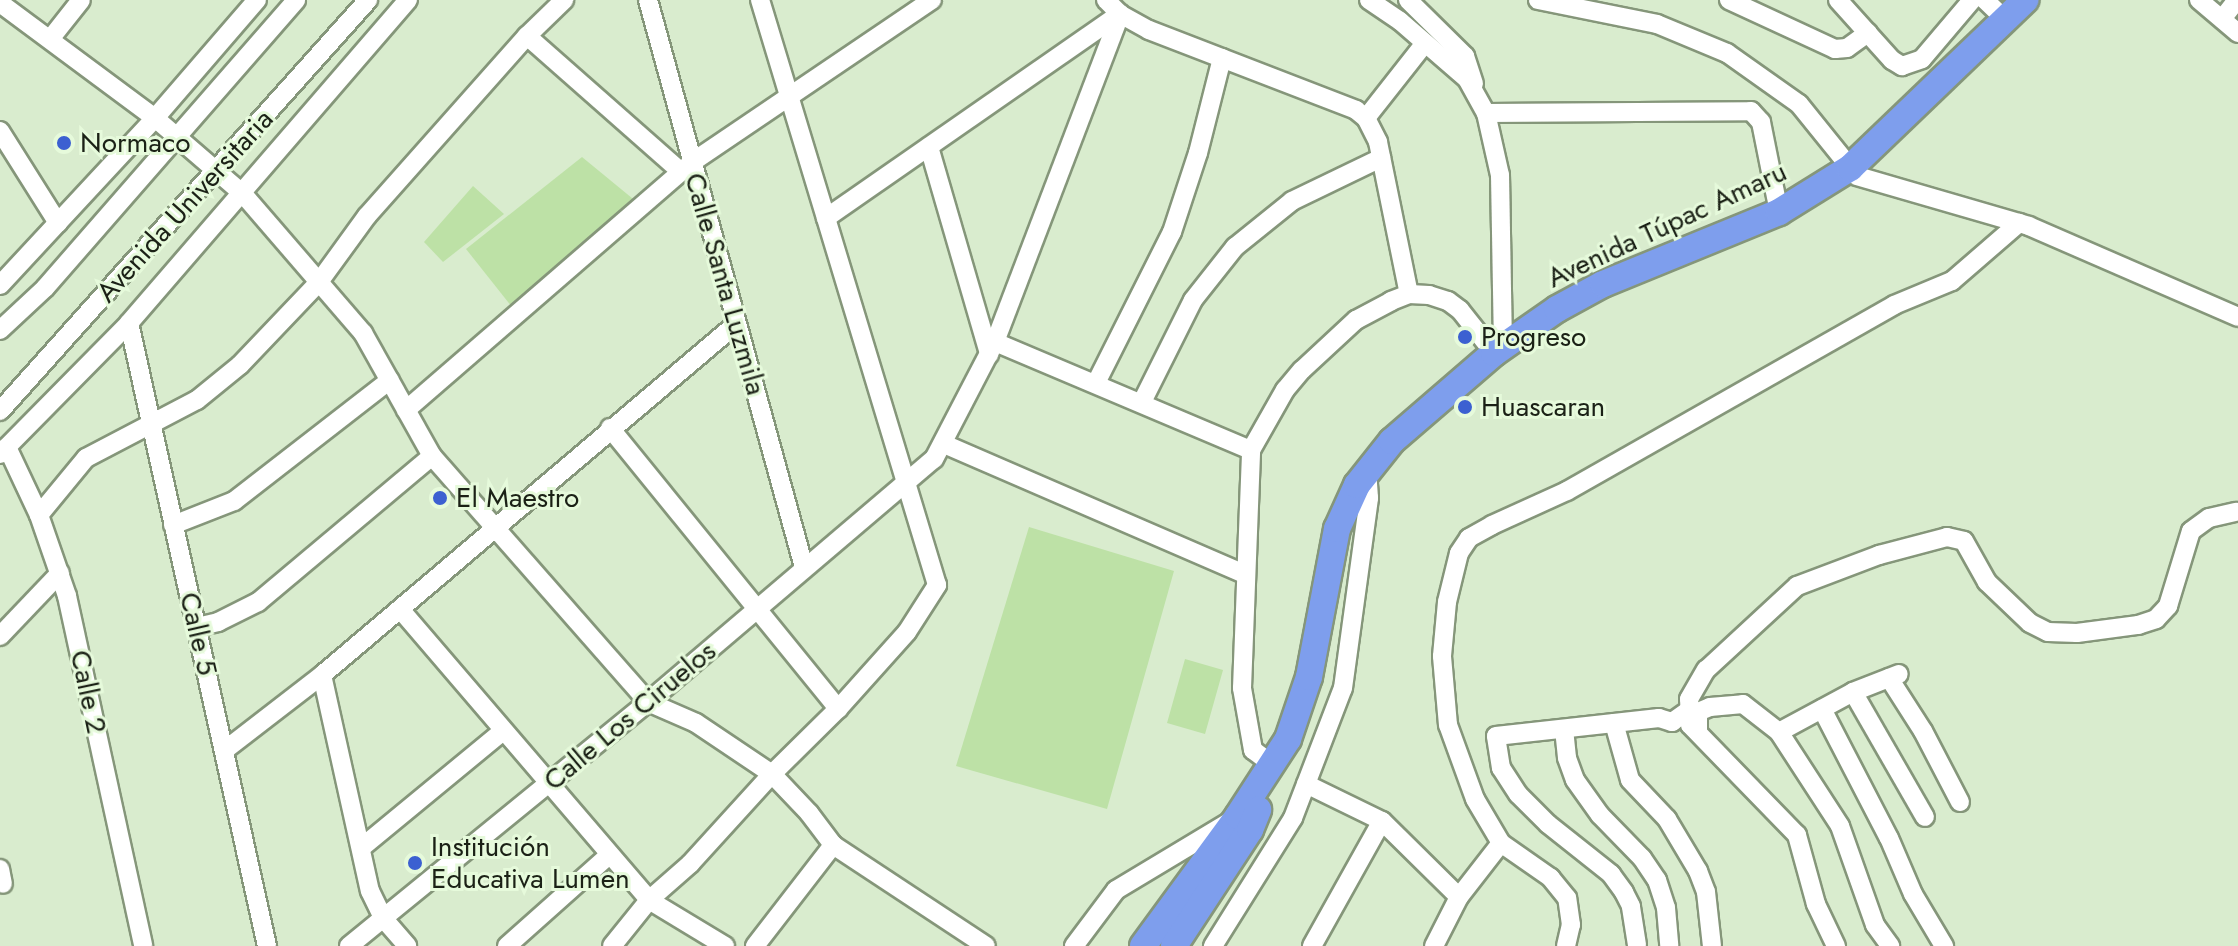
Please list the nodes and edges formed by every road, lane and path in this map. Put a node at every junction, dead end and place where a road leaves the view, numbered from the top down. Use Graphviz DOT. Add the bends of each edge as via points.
graph roads {
  1 [pos="81,0"];
  2 [pos="257,0"];
  3 [pos="296,0"];
  4 [pos="368,0"];
  5 [pos="408,0"];
  6 [pos="564,0"];
  7 [pos="648,0"];
  8 [pos="760,0"];
  9 [pos="932,0"];
  10 [pos="1106,0"];
  11 [pos="1369,0"];
  12 [pos="1408,0"];
  13 [pos="1538,0"];
  14 [pos="1729,0"];
  15 [pos="1838,0"];
  16 [pos="1972,0"];
  17 [pos="1985,0"];
  18 [pos="2025,0"];
  19 [pos="2199,0"];
  20 [pos="2237,0"];
  21 [pos="0,3"];
  22 [pos="1120,14"];
  23 [pos="2222,19"];
  24 [pos="2006,20"];
  25 [pos="1868,33"];
  26 [pos="2238,33"];
  27 [pos="527,36"];
  28 [pos="51,38"];
  29 [pos="1425,43"];
  30 [pos="1222,58"];
  31 [pos="1477,92"];
  32 [pos="790,96"];
  33 [pos="1486,113"];
  34 [pos="155,118"];
  35 [pos="1366,118"];
  36 [pos="0,131"];
  37 [pos="178,137"];
  38 [pos="929,147"];
  39 [pos="1381,158"];
  40 [pos="686,168"];
  41 [pos="1850,168"];
  42 [pos="217,171"];
  43 [pos="243,194"];
  44 [pos="1779,212"];
  45 [pos="826,218"];
  46 [pos="58,223"];
  47 [pos="2019,223"];
  48 [pos="319,282"];
  49 [pos="0,285"];
  50 [pos="1409,294"];
  51 [pos="2238,317"];
  52 [pos="129,323"];
  53 [pos="736,324"];
  54 [pos="0,330"];
  55 [pos="992,348"];
  56 [pos="1499,350"];
  57 [pos="390,380"];
  58 [pos="1096,383"];
  59 [pos="1142,402"];
  60 [pos="406,410"];
  61 [pos="0,411"];
  62 [pos="150,424"];
  63 [pos="610,428"];
  64 [pos="944,444"];
  65 [pos="4,450"];
  66 [pos="1251,450"];
  67 [pos="432,456"];
  68 [pos="1367,469"];
  69 [pos="906,482"];
  70 [pos="2235,507"];
  71 [pos="39,515"];
  72 [pos="173,525"];
  73 [pos="495,530"];
  74 [pos="804,567"];
  75 [pos="60,573"];
  76 [pos="1245,574"];
  77 [pos="400,609"];
  78 [pos="758,610"];
  79 [pos="197,627"];
  80 [pos="0,636"];
  81 [pos="322,675"];
  82 [pos="1853,692"];
  83 [pos="648,702"];
  84 [pos="838,709"];
  85 [pos="1822,709"];
  86 [pos="1688,711"];
  87 [pos="1614,723"];
  88 [pos="1564,729"];
  89 [pos="503,731"];
  90 [pos="1779,732"];
  91 [pos="1699,737"];
  92 [pos="225,750"];
  93 [pos="1273,765"];
  94 [pos="772,774"];
  95 [pos="549,783"];
  96 [pos="1306,784"];
  97 [pos="1960,802"];
  98 [pos="1238,816"];
  99 [pos="1925,817"];
  100 [pos="1382,821"];
  101 [pos="1501,843"];
  102 [pos="833,845"];
  103 [pos="361,848"];
  104 [pos="609,855"];
  105 [pos="1459,897"];
  106 [pos="649,900"];
  107 [pos="383,918"];
  108 [pos="1637,945"];
  109 [pos="143,946"];
  110 [pos="267,946"];
  111 [pos="349,946"];
  112 [pos="407,946"];
  113 [pos="507,946"];
  114 [pos="612,946"];
  115 [pos="725,946"];
  116 [pos="755,946"];
  117 [pos="986,946"];
  118 [pos="1074,946"];
  119 [pos="1143,946"];
  120 [pos="1174,946"];
  121 [pos="1213,946"];
  122 [pos="1312,946"];
  123 [pos="1434,946"];
  124 [pos="1566,946"];
  125 [pos="1669,946"];
  126 [pos="1712,946"];
  127 [pos="1836,946"];
  128 [pos="1890,946"];
  129 [pos="1944,946"];
  1 -- 28 [label="street"];
  2 -- 34 [label="street"];
  3 -- 37 [label="street, Avenida Universitaria"];
  4 -- 42 [label="street, Avenida Universitaria"];
  5 -- 43 [label="street"];
  6 -- 27 [label="street"];
  7 -- 40 [label="street, Calle Santa Luzmila"];
  8 -- 32 [label="street"];
  9 -- 32 [label="street"];
  10 -- 22 [label="street"];
  11 -- 29 [label="street"];
  12 -- 31 [label="street" via="1465,56"];
  13 -- 41 [label="street" via="1657,24 1727,53 1799,104"];
  14 -- 25 [label="street" via="1835,49 1847,48"];
  15 -- 25 [label="street"];
  16 -- 25 [label="street" via="1935,47 1912,65 1892,60"];
  17 -- 24 [label="street"];
  18 -- 24 [label="highway, Avenida Túpac Amaru"];
  19 -- 23 [label="street"];
  20 -- 23 [label="street"];
  21 -- 28 [label="street"];
  22 -- 30 [label="street"];
  22 -- 38 [label="street"];
  22 -- 55 [label="street, Calle Los Ciruelos"];
  23 -- 26 [label="street"];
  24 -- 41 [label="highway, Avenida Túpac Amaru"];
  27 -- 40 [label="street"];
  27 -- 48 [label="street" via="367,216"];
  28 -- 34 [label="street"];
  29 -- 31 [label="street"];
  29 -- 35 [label="street"];
  30 -- 35 [label="street"];
  30 -- 58 [label="street" via="1172,232"];
  31 -- 33 [label="street"];
  32 -- 40 [label="street"];
  32 -- 45 [label="street"];
  33 -- 44 [label="street" via="1751,111 1761,122"];
  33 -- 56 [label="street" via="1500,175"];
  34 -- 37 [label="street"];
  34 -- 46 [label="street"];
  35 -- 39 [label="street"];
  36 -- 46 [label="street"];
  37 -- 42 [label="street"];
  37 -- 54 [label="street, Avenida Universitaria" via="45,288"];
  38 -- 45 [label="street"];
  38 -- 55 [label="street"];
  39 -- 50 [label="street"];
  39 -- 59 [label="street" via="1292,201 1235,247 1193,300"];
  40 -- 53 [label="street, Calle Santa Luzmila"];
  40 -- 60 [label="street"];
  41 -- 44 [label="highway, Avenida Túpac Amaru"];
  41 -- 47 [label="street" via="1857,176"];
  42 -- 43 [label="street"];
  42 -- 61 [label="street, Avenida Universitaria"];
  43 -- 48 [label="street"];
  43 -- 52 [label="street"];
  44 -- 56 [label="highway, Avenida Túpac Amaru" via="1603,284"];
  45 -- 69 [label="street"];
  46 -- 49 [label="street"];
  47 -- 51 [label="street"];
  47 -- 101 [label="street" via="1952,281 1894,305 1567,491 1469,538 1459,553 1447,602 1442,656 1448,725 1475,799"];
  48 -- 57 [label="street" via="363,333"];
  48 -- 62 [label="street" via="240,365 197,400"];
  50 -- 56 [label="street" via="1448,301"];
  50 -- 66 [label="street" via="1373,308 1320,353 1285,390"];
  52 -- 62 [label="street, Calle 5"];
  52 -- 65 [label="street"];
  53 -- 63 [label="street"];
  53 -- 74 [label="street, Calle Santa Luzmila"];
  55 -- 58 [label="street"];
  55 -- 64 [label="street, Calle Los Ciruelos"];
  56 -- 68 [label="highway, Avenida Túpac Amaru" via="1392,441"];
  57 -- 60 [label="street"];
  57 -- 72 [label="street" via="234,501"];
  58 -- 59 [label="street"];
  59 -- 66 [label="street"];
  60 -- 67 [label="street"];
  62 -- 71 [label="street" via="86,458"];
  62 -- 72 [label="street, Calle 5"];
  63 -- 73 [label="street"];
  63 -- 78 [label="street"];
  64 -- 69 [label="street, Calle Los Ciruelos"];
  64 -- 76 [label="street"];
  65 -- 71 [label="street, Calle 2"];
  66 -- 76 [label="street"];
  67 -- 73 [label="street"];
  67 -- 79 [label="street" via="258,602"];
  68 -- 93 [label="highway, Avenida Túpac Amaru" via="1337,529 1309,677 1294,725"];
  68 -- 96 [label="street" via="1369,498 1343,688"];
  69 -- 74 [label="street, Calle Los Ciruelos"];
  69 -- 84 [label="street" via="937,585 907,632"];
  70 -- 86 [label="street" via="2191,531 2168,606 2156,619 2138,625 2048,632 2030,623 1987,582 1964,541 1955,537 1879,555 1797,586 1706,670"];
  71 -- 75 [label="street, Calle 2"];
  72 -- 79 [label="street, Calle 5"];
  73 -- 77 [label="street"];
  73 -- 83 [label="street"];
  74 -- 78 [label="street, Calle Los Ciruelos"];
  75 -- 80 [label="street"];
  75 -- 109 [label="street, Calle 2"];
  76 -- 93 [label="street" via="1246,725 1253,750"];
  77 -- 81 [label="street"];
  77 -- 89 [label="street"];
  78 -- 83 [label="street, Calle Los Ciruelos"];
  78 -- 84 [label="street"];
  79 -- 92 [label="street, Calle 5"];
  81 -- 92 [label="street"];
  81 -- 103 [label="street"];
  82 -- 85 [label="street"];
  82 -- 97 [label="street" via="1895,676"];
  82 -- 99 [label="street"];
  83 -- 94 [label="street" via="696,723"];
  83 -- 95 [label="street, Calle Los Ciruelos"];
  84 -- 94 [label="street"];
  85 -- 90 [label="street"];
  85 -- 129 [label="street"];
  86 -- 87 [label="street" via="1672,722 1659,718"];
  86 -- 91 [label="street"];
  87 -- 88 [label="street"];
  87 -- 126 [label="street" via="1630,780 1667,819 1698,871 1706,892"];
  88 -- 108 [label="street" via="1496,736 1501,768 1540,816 1611,874 1631,906"];
  88 -- 125 [label="street" via="1575,780 1657,880"];
  89 -- 95 [label="street"];
  89 -- 103 [label="street"];
  90 -- 91 [label="street" via="1743,704 1698,712"];
  90 -- 128 [label="street" via="1840,826 1875,925"];
  91 -- 127 [label="street" via="1797,835 1816,904"];
  92 -- 110 [label="street, Calle 5"];
  93 -- 98 [label="highway, Avenida Túpac Amaru"];
  93 -- 120 [label="highway, Avenida Túpac Amaru" via="1250,830"];
  94 -- 102 [label="street"];
  94 -- 106 [label="street" via="690,864"];
  95 -- 104 [label="street"];
  95 -- 107 [label="street, Calle Los Ciruelos"];
  96 -- 100 [label="street"];
  96 -- 121 [label="street" via="1279,843"];
  98 -- 118 [label="street" via="1116,890"];
  98 -- 119 [label="highway, Avenida Túpac Amaru"];
  100 -- 105 [label="street"];
  100 -- 122 [label="street"];
  101 -- 105 [label="street"];
  101 -- 124 [label="street" via="1551,878 1567,898 1571,925"];
  102 -- 116 [label="street"];
  102 -- 117 [label="street"];
  103 -- 107 [label="street" via="370,891"];
  104 -- 106 [label="street"];
  104 -- 113 [label="street"];
  105 -- 123 [label="street"];
  106 -- 114 [label="street"];
  106 -- 115 [label="street"];
  107 -- 111 [label="street, Calle Los Ciruelos"];
  107 -- 112 [label="street"];
}
